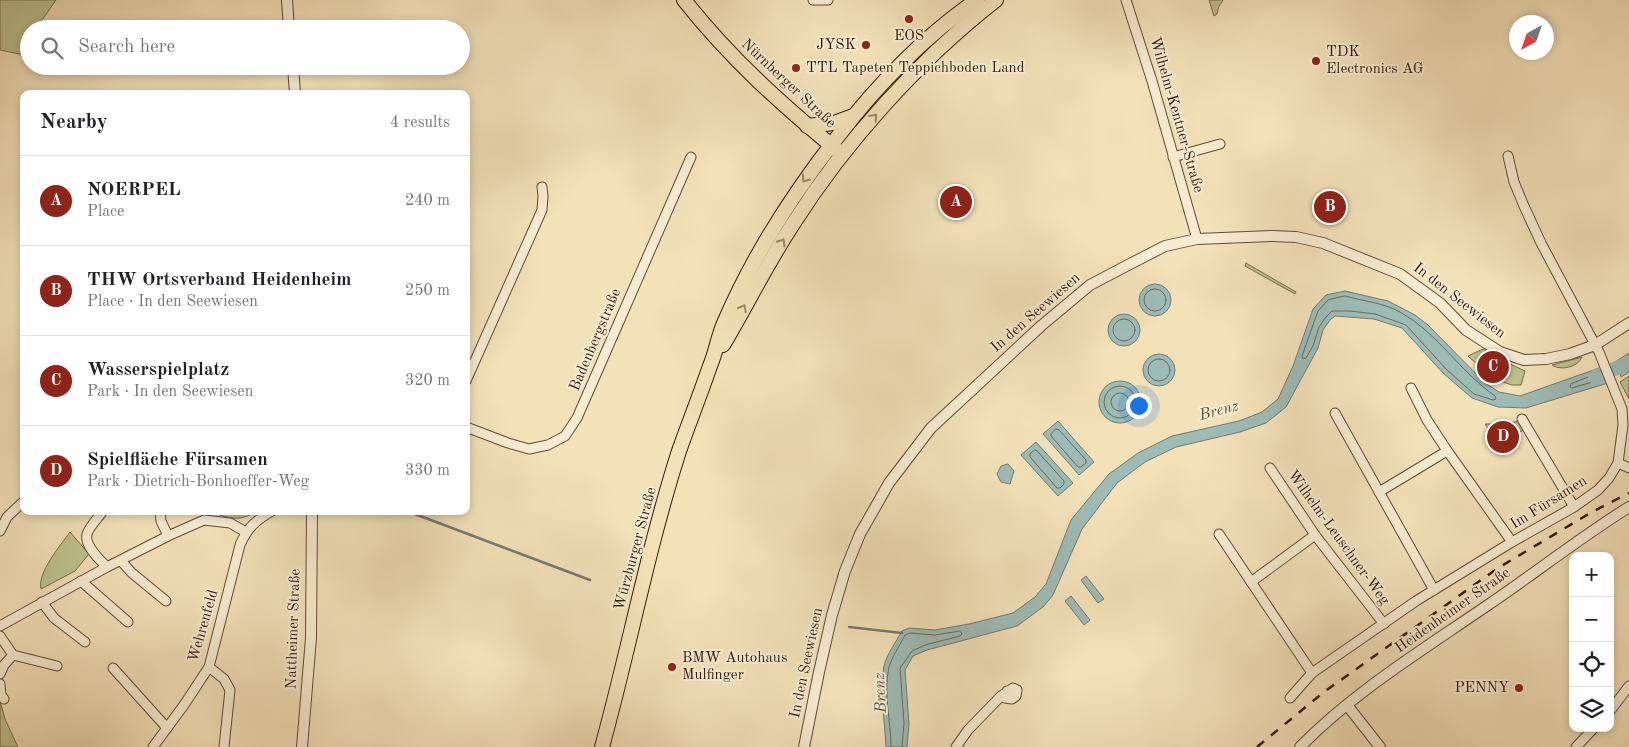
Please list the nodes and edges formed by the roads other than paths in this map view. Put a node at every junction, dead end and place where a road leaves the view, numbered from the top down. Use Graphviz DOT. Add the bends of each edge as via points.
graph roads {
  1 [pos="286,0"];
  2 [pos="684,0"];
  3 [pos="812,0"];
  4 [pos="828,0"];
  5 [pos="978,0"];
  6 [pos="996,0"];
  7 [pos="1126,0"];
  8 [pos="288,20"];
  9 [pos="294,75"];
  10 [pos="295,90"];
  11 [pos="853,116"];
  12 [pos="807,126"];
  13 [pos="1220,144"];
  14 [pos="831,145"];
  15 [pos="842,154"];
  16 [pos="1508,156"];
  17 [pos="691,157"];
  18 [pos="1173,157"];
  19 [pos="542,186"];
  20 [pos="1197,239"];
  21 [pos="1629,323"];
  22 [pos="1595,345"];
  23 [pos="712,363"];
  24 [pos="470,372"];
  25 [pos="1411,388"];
  26 [pos="1335,413"];
  27 [pos="1522,419"];
  28 [pos="470,429"];
  29 [pos="1447,451"];
  30 [pos="1618,463"];
  31 [pos="1270,468"];
  32 [pos="1629,468"];
  33 [pos="1379,492"];
  34 [pos="20,505"];
  35 [pos="1574,507"];
  36 [pos="1629,507"];
  37 [pos="100,515"];
  38 [pos="160,515"];
  39 [pos="265,515"];
  40 [pos="312,515"];
  41 [pos="0,531"];
  42 [pos="246,532"];
  43 [pos="1219,534"];
  44 [pos="1315,535"];
  45 [pos="168,536"];
  46 [pos="1512,542"];
  47 [pos="121,561"];
  48 [pos="107,567"];
  49 [pos="81,581"];
  50 [pos="1251,582"];
  51 [pos="1434,590"];
  52 [pos="166,601"];
  53 [pos="42,602"];
  54 [pos="128,622"];
  55 [pos="1384,624"];
  56 [pos="0,626"];
  57 [pos="0,636"];
  58 [pos="86,642"];
  59 [pos="13,655"];
  60 [pos="57,666"];
  61 [pos="209,667"];
  62 [pos="113,668"];
  63 [pos="1312,673"];
  64 [pos="0,674"];
  65 [pos="0,684"];
  66 [pos="1629,686"];
  67 [pos="1007,691"];
  68 [pos="1290,698"];
  69 [pos="4,699"];
  70 [pos="1346,705"];
  71 [pos="1614,706"];
  72 [pos="167,728"];
  73 [pos="1590,732"];
  74 [pos="153,747"];
  75 [pos="224,747"];
  76 [pos="302,747"];
  77 [pos="602,747"];
  78 [pos="804,747"];
  79 [pos="956,747"];
  80 [pos="1300,747"];
  81 [pos="1380,747"];
  82 [pos="1576,747"];
  1 -- 8 [label="street"];
  2 -- 12 [label="main road, Nürnberger Straße" via="742,66"];
  3 -- 4 [label="street"];
  5 -- 11 [label="main road, Würzburger Straße" via="938,31"];
  15 -- 6 [label="main road, Würzburger Straße, one-way" via="914,74"];
  7 -- 18 [label="street, Wilhelm-Kentner-Straße"];
  9 -- 10 [label="street"];
  11 -- 12 [label="main road" via="834,123"];
  11 -- 14 [label="main road, Würzburger Straße"];
  12 -- 14 [label="main road, Nürnberger Straße"];
  13 -- 18 [label="street"];
  14 -- 15 [label="main road, Nürnberger Straße"];
  14 -- 23 [label="main road, Würzburger Straße, one-way" via="800,186 763,246 726,320"];
  23 -- 15 [label="main road, Würzburger Straße, one-way" via="780,244"];
  16 -- 22 [label="street, Im Fürsamen" via="1527,214"];
  17 -- 28 [label="street, Badenbergstraße" via="577,418 566,436 548,445 529,449"];
  18 -- 20 [label="street, Wilhelm-Kentner-Straße"];
  19 -- 24 [label="street" via="542,210"];
  20 -- 22 [label="street, In den Seewiesen" via="1272,236 1323,243 1400,274 1440,303 1466,330 1500,352 1524,360 1570,354"];
  20 -- 78 [label="street, In den Seewiesen" via="1165,246 1090,285 931,428 892,479 860,534 845,571 830,623"];
  21 -- 22 [label="street, In den Seewiesen"];
  22 -- 30 [label="street, Im Fürsamen" via="1622,409"];
  23 -- 77 [label="main road, Würzburger Straße" via="690,418 666,497"];
  25 -- 29 [label="street"];
  26 -- 33 [label="street"];
  27 -- 35 [label="street"];
  29 -- 33 [label="street"];
  29 -- 46 [label="street"];
  30 -- 32 [label="street"];
  30 -- 35 [label="street, Im Fürsamen" via="1598,490"];
  31 -- 44 [label="street, Wilhelm-Leuschner-Weg"];
  33 -- 51 [label="street"];
  34 -- 41 [label="street" via="7,517"];
  35 -- 46 [label="street, Im Fürsamen"];
  36 -- 70 [label="street, Heidenheimer Straße"];
  37 -- 48 [label="street" via="86,538"];
  38 -- 45 [label="street"];
  39 -- 42 [label="street, Wehrenfeld"];
  40 -- 76 [label="street, Nattheimer Straße" via="311,638"];
  42 -- 45 [label="street" via="230,523 204,520"];
  42 -- 61 [label="street, Wehrenfeld"];
  43 -- 50 [label="street"];
  44 -- 50 [label="street"];
  44 -- 55 [label="street, Wilhelm-Leuschner-Weg"];
  45 -- 47 [label="street"];
  46 -- 51 [label="street, Im Fürsamen"];
  47 -- 48 [label="street"];
  47 -- 52 [label="street"];
  48 -- 49 [label="street"];
  49 -- 53 [label="street"];
  49 -- 54 [label="street"];
  50 -- 63 [label="street"];
  51 -- 55 [label="street, Im Fürsamen"];
  53 -- 56 [label="street"];
  53 -- 58 [label="street" via="54,618"];
  55 -- 63 [label="street, Im Fürsamen"];
  57 -- 59 [label="street"];
  59 -- 60 [label="street"];
  59 -- 64 [label="street"];
  61 -- 72 [label="street, Wehrenfeld"];
  61 -- 75 [label="street" via="224,679 230,690"];
  62 -- 72 [label="street"];
  63 -- 68 [label="street, Im Fürsamen"];
  65 -- 69 [label="street"];
  66 -- 71 [label="street"];
  67 -- 79 [label="street" via="979,717"];
  70 -- 80 [label="street, Heidenheimer Straße"];
  70 -- 81 [label="street"];
  72 -- 74 [label="street, Wehrenfeld"];
  73 -- 82 [label="street"];
}
